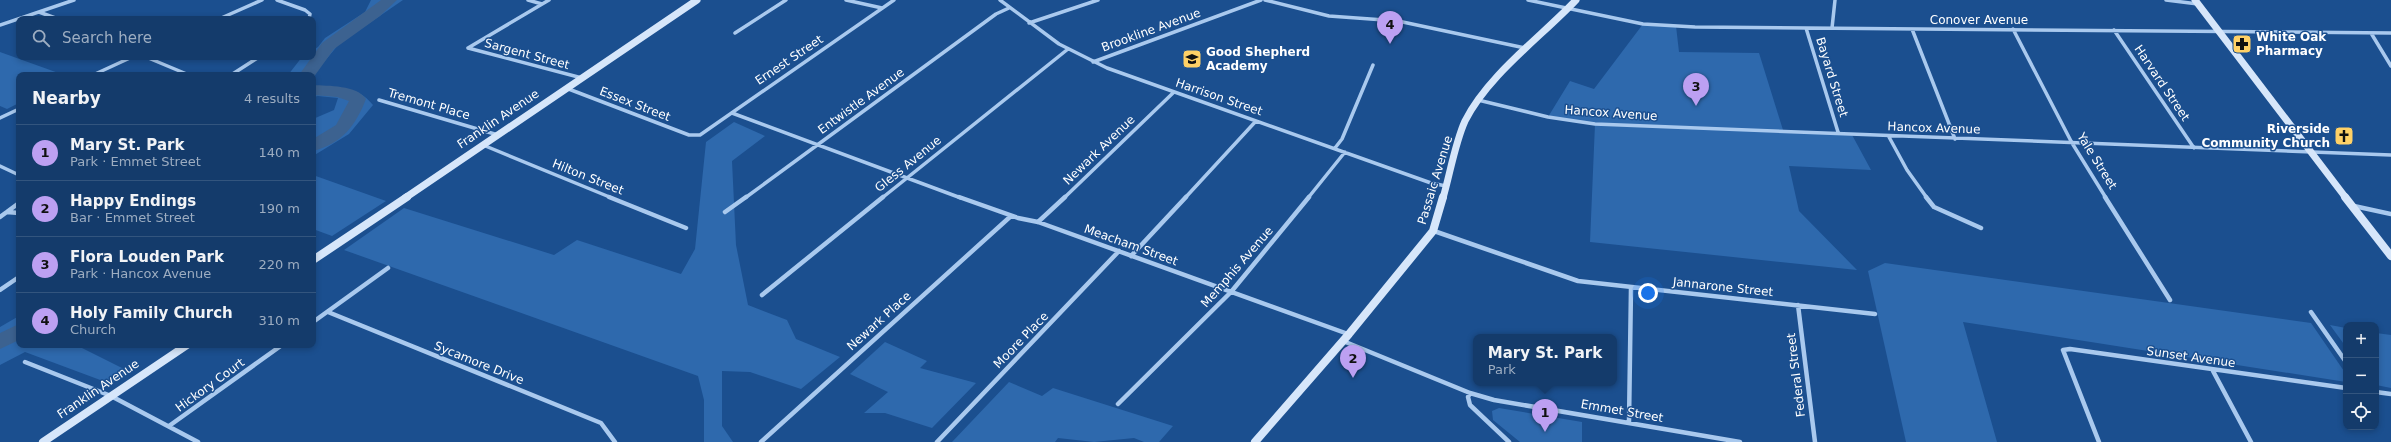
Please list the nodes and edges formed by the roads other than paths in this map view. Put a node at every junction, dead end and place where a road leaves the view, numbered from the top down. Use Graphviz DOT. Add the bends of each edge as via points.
graph roads {
  1 [pos="74,0"];
  2 [pos="262,0"];
  3 [pos="277,0"];
  4 [pos="528,0"];
  5 [pos="549,0"];
  6 [pos="697,0"];
  7 [pos="786,0"];
  8 [pos="846,0"];
  9 [pos="894,0"];
  10 [pos="1000,0"];
  11 [pos="1098,0"];
  12 [pos="1261,0"];
  13 [pos="1264,0"];
  14 [pos="1528,0"];
  15 [pos="1576,0"];
  16 [pos="1836,0"];
  17 [pos="2166,0"];
  18 [pos="2197,2"];
  19 [pos="542,4"];
  20 [pos="882,8"];
  21 [pos="1009,8"];
  22 [pos="1568,8"];
  23 [pos="39,12"];
  24 [pos="27,16"];
  25 [pos="50,16"];
  26 [pos="226,16"];
  27 [pos="310,16"];
  28 [pos="16,20"];
  29 [pos="1029,23"];
  30 [pos="0,25"];
  31 [pos="1806,28"];
  32 [pos="1832,28"];
  33 [pos="1912,29"];
  34 [pos="2013,29"];
  35 [pos="2114,30"];
  36 [pos="2221,32"];
  37 [pos="735,33"];
  38 [pos="2371,33"];
  39 [pos="2391,33"];
  40 [pos="1068,49"];
  41 [pos="1527,49"];
  42 [pos="126,60"];
  43 [pos="153,60"];
  44 [pos="254,60"];
  45 [pos="1094,62"];
  46 [pos="1373,65"];
  47 [pos="2391,66"];
  48 [pos="100,72"];
  49 [pos="183,72"];
  50 [pos="236,72"];
  51 [pos="582,78"];
  52 [pos="566,88"];
  53 [pos="1174,92"];
  54 [pos="379,100"];
  55 [pos="1478,100"];
  56 [pos="16,110"];
  57 [pos="732,113"];
  58 [pos="0,118"];
  59 [pos="1256,121"];
  60 [pos="1838,132"];
  61 [pos="498,135"];
  62 [pos="697,136"];
  63 [pos="1889,137"];
  64 [pos="1955,139"];
  65 [pos="2072,143"];
  66 [pos="483,145"];
  67 [pos="818,145"];
  68 [pos="1335,148"];
  69 [pos="2194,148"];
  70 [pos="1345,152"];
  71 [pos="2311,153"];
  72 [pos="2391,156"];
  73 [pos="0,166"];
  74 [pos="16,174"];
  75 [pos="907,178"];
  76 [pos="1446,186"];
  77 [pos="16,205"];
  78 [pos="2352,206"];
  79 [pos="7,212"];
  80 [pos="725,212"];
  81 [pos="16,213"];
  82 [pos="2391,214"];
  83 [pos="1011,216"];
  84 [pos="0,217"];
  85 [pos="1038,222"];
  86 [pos="686,228"];
  87 [pos="1981,228"];
  88 [pos="1433,230"];
  89 [pos="1120,252"];
  90 [pos="1132,256"];
  91 [pos="2391,256"];
  92 [pos="316,258"];
  93 [pos="388,268"];
  94 [pos="16,279"];
  95 [pos="1631,288"];
  96 [pos="0,290"];
  97 [pos="1231,292"];
  98 [pos="762,295"];
  99 [pos="2170,300"];
  100 [pos="1798,305"];
  101 [pos="328,312"];
  102 [pos="2311,312"];
  103 [pos="1875,314"];
  104 [pos="316,320"];
  105 [pos="1349,334"];
  106 [pos="1343,341"];
  107 [pos="183,348"];
  108 [pos="278,348"];
  109 [pos="2343,358"];
  110 [pos="25,362"];
  111 [pos="2213,370"];
  112 [pos="2343,388"];
  113 [pos="2379,392"];
  114 [pos="1470,393"];
  115 [pos="2391,394"];
  116 [pos="111,396"];
  117 [pos="1118,404"];
  118 [pos="1629,422"];
  119 [pos="169,426"];
  120 [pos="43,442"];
  121 [pos="198,442"];
  122 [pos="615,442"];
  123 [pos="761,442"];
  124 [pos="937,442"];
  125 [pos="1255,442"];
  126 [pos="1508,442"];
  127 [pos="1740,442"];
  128 [pos="1815,442"];
  129 [pos="2098,442"];
  130 [pos="2251,442"];
  1 -- 23 [label="street"];
  2 -- 26 [label="street"];
  3 -- 27 [label="street" via="305,10"];
  4 -- 19 [label="street"];
  5 -- 19 [label="street"];
  6 -- 51 [label="street, Franklin Avenue"];
  7 -- 37 [label="street"];
  8 -- 20 [label="street"];
  9 -- 20 [label="street, Ernest Street"];
  10 -- 21 [label="street, Harrison Street"];
  11 -- 29 [label="street"];
  12 -- 45 [label="street, Brookline Avenue"];
  13 -- 41 [label="street" via="1336,17 1398,21"];
  14 -- 22 [label="street, Conover Avenue"];
  15 -- 22 [label="street, Passaic Avenue"];
  16 -- 32 [label="street"];
  17 -- 18 [label="street"];
  18 -- 36 [label="street"];
  19 -- 51 [label="street, Sargent Street" via="468,48"];
  20 -- 57 [label="street, Ernest Street"];
  21 -- 29 [label="street, Harrison Street"];
  21 -- 67 [label="street, Entwistle Avenue" via="996,14"];
  22 -- 31 [label="street, Conover Avenue" via="1643,24 1721,28"];
  22 -- 41 [label="street, Passaic Avenue"];
  23 -- 24 [label="street"];
  23 -- 25 [label="street"];
  28 -- 30 [label="street"];
  29 -- 40 [label="street, Harrison Street"];
  31 -- 32 [label="street, Conover Avenue"];
  31 -- 60 [label="street, Bayard Street"];
  32 -- 33 [label="street, Conover Avenue"];
  33 -- 34 [label="street, Conover Avenue"];
  33 -- 64 [label="street"];
  34 -- 35 [label="street, Conover Avenue"];
  34 -- 65 [label="street, Yale Street"];
  35 -- 36 [label="street, Conover Avenue"];
  35 -- 69 [label="street, Harvard Street"];
  36 -- 38 [label="street, Conover Avenue"];
  36 -- 71 [label="street"];
  38 -- 39 [label="street, Conover Avenue"];
  38 -- 47 [label="street"];
  40 -- 45 [label="street, Harrison Street"];
  40 -- 75 [label="street, Gless Avenue"];
  41 -- 55 [label="street, Passaic Avenue"];
  42 -- 48 [label="street"];
  43 -- 49 [label="street"];
  44 -- 50 [label="street"];
  45 -- 53 [label="street, Harrison Street"];
  46 -- 68 [label="street" via="1342,139"];
  51 -- 52 [label="street, Franklin Avenue"];
  52 -- 61 [label="street, Franklin Avenue"];
  52 -- 62 [label="street, Essex Street"];
  53 -- 59 [label="street, Harrison Street"];
  53 -- 85 [label="street, Newark Avenue"];
  54 -- 61 [label="street, Tremont Place"];
  55 -- 60 [label="street, Hancox Avenue" via="1548,118 1588,124"];
  55 -- 76 [label="street, Passaic Avenue" via="1465,122"];
  56 -- 58 [label="street"];
  57 -- 62 [label="street, Ernest Street" via="704,134"];
  57 -- 67 [label="street, Meacham Street" via="744,120"];
  59 -- 68 [label="street, Harrison Street"];
  59 -- 90 [label="street"];
  60 -- 63 [label="street, Hancox Avenue"];
  61 -- 66 [label="street, Franklin Avenue"];
  63 -- 64 [label="street, Hancox Avenue"];
  63 -- 87 [label="street" via="1907,170 1934,207"];
  64 -- 65 [label="street, Hancox Avenue"];
  65 -- 69 [label="street, Hancox Avenue"];
  65 -- 99 [label="street, Yale Street"];
  66 -- 86 [label="street, Hilton Street"];
  66 -- 92 [label="street, Franklin Avenue"];
  67 -- 75 [label="street, Meacham Street"];
  67 -- 80 [label="street, Entwistle Avenue"];
  68 -- 70 [label="street, Harrison Street"];
  69 -- 71 [label="street, Hancox Avenue"];
  70 -- 76 [label="street, Harrison Street"];
  70 -- 97 [label="street, Memphis Avenue"];
  71 -- 72 [label="street, Hancox Avenue"];
  71 -- 78 [label="street"];
  73 -- 74 [label="street"];
  75 -- 83 [label="street, Meacham Street"];
  75 -- 98 [label="street, Gless Avenue"];
  76 -- 88 [label="street, Passaic Avenue"];
  77 -- 79 [label="street"];
  78 -- 82 [label="street"];
  78 -- 91 [label="street"];
  79 -- 81 [label="street"];
  79 -- 84 [label="street"];
  83 -- 85 [label="street, Meacham Street"];
  83 -- 123 [label="street, Newark Place"];
  85 -- 89 [label="street, Meacham Street"];
  88 -- 95 [label="street, Jannarone Street" via="1578,281"];
  88 -- 105 [label="street, Passaic Avenue"];
  89 -- 90 [label="street, Meacham Street"];
  89 -- 124 [label="street, Moore Place"];
  90 -- 97 [label="street, Meacham Street"];
  93 -- 101 [label="street"];
  94 -- 96 [label="street"];
  95 -- 100 [label="street, Jannarone Street"];
  95 -- 118 [label="street"];
  97 -- 105 [label="street, Meacham Street"];
  97 -- 117 [label="street, Memphis Avenue"];
  100 -- 103 [label="street, Jannarone Street"];
  100 -- 128 [label="street, Federal Street"];
  101 -- 104 [label="street"];
  101 -- 122 [label="street, Sycamore Drive" via="601,423"];
  102 -- 109 [label="street"];
  105 -- 106 [label="street, Passaic Avenue"];
  106 -- 114 [label="street, Emmet Street"];
  106 -- 125 [label="street, Passaic Avenue"];
  107 -- 116 [label="street, Franklin Avenue"];
  108 -- 119 [label="street, Hickory Court"];
  110 -- 116 [label="street"];
  111 -- 112 [label="street, Sunset Avenue"];
  111 -- 129 [label="street, Sunset Avenue" via="2063,350"];
  111 -- 130 [label="street"];
  113 -- 115 [label="street"];
  114 -- 118 [label="street, Emmet Street" via="1502,401"];
  114 -- 126 [label="street" via="1470,404"];
  116 -- 119 [label="street"];
  116 -- 120 [label="street, Franklin Avenue"];
  118 -- 127 [label="street, Emmet Street"];
  119 -- 121 [label="street"];
}
